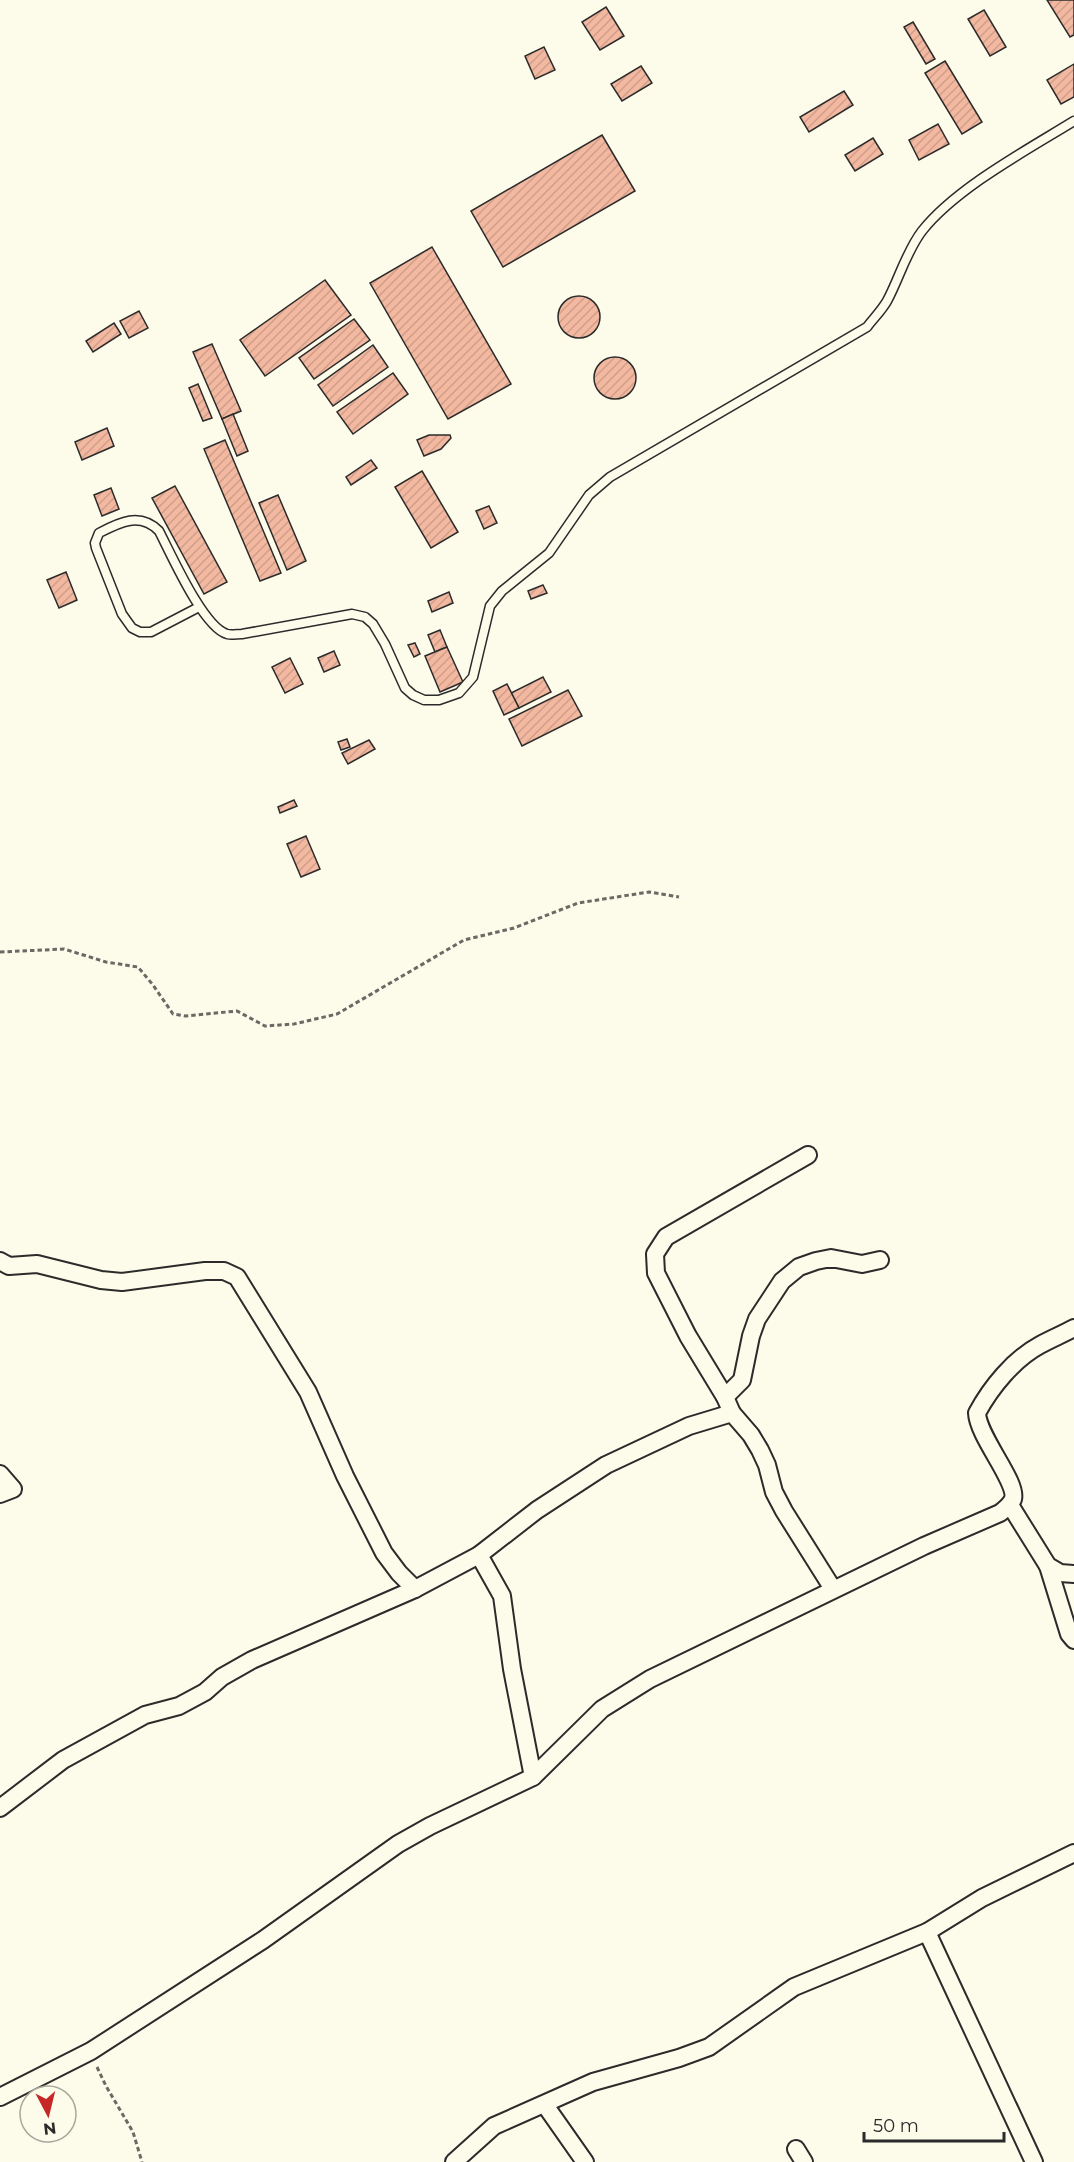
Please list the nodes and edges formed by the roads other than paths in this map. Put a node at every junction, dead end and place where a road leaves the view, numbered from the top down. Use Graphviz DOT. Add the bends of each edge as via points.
graph roads {
  1 [pos="1074,121"];
  2 [pos="199,607"];
  3 [pos="808,1155"];
  4 [pos="880,1260"];
  5 [pos="0,1261"];
  6 [pos="1074,1328"];
  7 [pos="725,1396"];
  8 [pos="732,1413"];
  9 [pos="0,1474"];
  10 [pos="0,1494"];
  11 [pos="1010,1505"];
  12 [pos="479,1556"];
  13 [pos="1048,1566"];
  14 [pos="1074,1574"];
  15 [pos="415,1589"];
  16 [pos="833,1589"];
  17 [pos="1074,1640"];
  18 [pos="533,1777"];
  19 [pos="0,1808"];
  20 [pos="1074,1853"];
  21 [pos="927,1932"];
  22 [pos="0,2097"];
  23 [pos="545,2105"];
  24 [pos="454,2162"];
  25 [pos="585,2162"];
  26 [pos="1034,2162"];
  1 -- 2 [label="lane" via="1008,161 949,204 921,232 886,303 867,327 609,477 590,495 549,553 502,591 490,606 473,677 459,693 440,700 413,695 405,688 374,624 365,617 352,614 227,634"];
  2 -- 2 [label="lane" via="152,524 131,520 99,533 96,548 132,628 151,632"];
  3 -- 7 [label="street" via="666,1237 655,1254 656,1273"];
  4 -- 7 [label="street" via="862,1264 831,1258 816,1261 799,1267 782,1281 757,1319 742,1380"];
  5 -- 15 [label="street" via="9,1266 37,1264 122,1282 224,1271 237,1277 308,1392 384,1553"];
  6 -- 11 [label="street" via="1038,1346 1010,1370 977,1413 980,1429 1011,1486 1014,1497"];
  7 -- 8 [label="street"];
  8 -- 12 [label="street" via="689,1426 606,1465 537,1510"];
  8 -- 16 [label="street" via="751,1435 784,1511"];
  9 -- 10 [label="street" via="13,1489"];
  11 -- 13 [label="street"];
  11 -- 16 [label="street"];
  12 -- 15 [label="street"];
  12 -- 18 [label="street" via="502,1596"];
  13 -- 14 [label="street" via="1060,1574"];
  13 -- 17 [label="street"];
  15 -- 19 [label="street" via="252,1660 179,1706 145,1715 63,1760"];
  16 -- 18 [label="street" via="650,1678 602,1709"];
  18 -- 22 [label="street" via="398,1844 263,1940 91,2051"];
  20 -- 21 [label="street" via="982,1898"];
  21 -- 23 [label="street" via="794,1987 709,2047 593,2082"];
  21 -- 26 [label="street"];
  23 -- 24 [label="street" via="494,2126"];
  23 -- 25 [label="street"];
}
